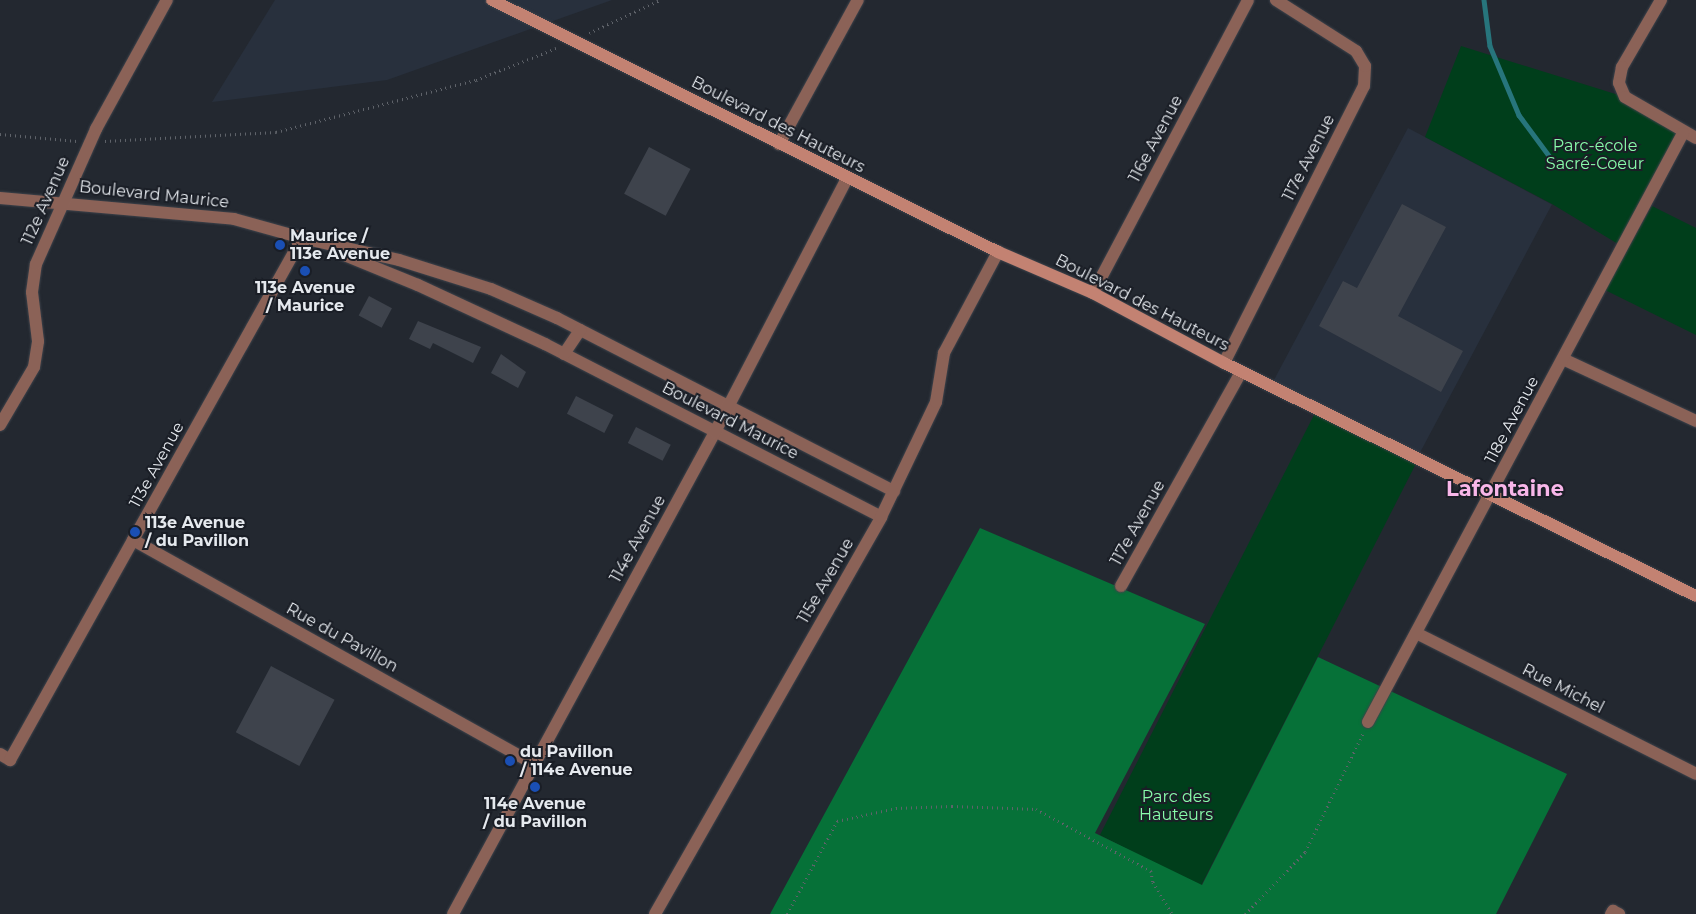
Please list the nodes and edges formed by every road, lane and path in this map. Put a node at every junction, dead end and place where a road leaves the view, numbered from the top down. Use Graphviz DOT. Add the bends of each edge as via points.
graph roads {
  1 [pos="167,0"];
  2 [pos="492,0"];
  3 [pos="660,0"];
  4 [pos="858,0"];
  5 [pos="1248,0"];
  6 [pos="1276,0"];
  7 [pos="1661,0"];
  8 [pos="589,33"];
  9 [pos="564,44"];
  10 [pos="1683,133"];
  11 [pos="0,134"];
  12 [pos="1696,138"];
  13 [pos="91,142"];
  14 [pos="779,144"];
  15 [pos="847,178"];
  16 [pos="0,198"];
  17 [pos="61,202"];
  18 [pos="302,238"];
  19 [pos="998,252"];
  20 [pos="1093,293"];
  21 [pos="580,330"];
  22 [pos="564,354"];
  23 [pos="1563,359"];
  24 [pos="1224,364"];
  25 [pos="1241,372"];
  26 [pos="729,406"];
  27 [pos="1696,421"];
  28 [pos="0,425"];
  29 [pos="715,432"];
  30 [pos="894,491"];
  31 [pos="1490,495"];
  32 [pos="881,517"];
  33 [pos="134,540"];
  34 [pos="1121,586"];
  35 [pos="1696,596"];
  36 [pos="1416,633"];
  37 [pos="1368,722"];
  38 [pos="5,757"];
  39 [pos="534,764"];
  40 [pos="1696,774"];
  41 [pos="453,914"];
  42 [pos="655,914"];
  43 [pos="788,914"];
  44 [pos="1172,914"];
  45 [pos="1245,914"];
  1 -- 13 [label="street, 112e Avenue"];
  2 -- 14 [label="main road, Boulevard des Hauteurs" via="576,39"];
  3 -- 8 [label="path"];
  4 -- 14 [label="street"];
  5 -- 20 [label="street, 116e Avenue"];
  6 -- 24 [label="street, 117e Avenue" via="1356,52 1365,66 1364,86"];
  7 -- 10 [label="street" via="1622,67 1619,83 1625,98"];
  9 -- 13 [label="path" via="476,80 276,132"];
  10 -- 12 [label="street"];
  10 -- 23 [label="street, 118e Avenue"];
  11 -- 13 [label="path"];
  13 -- 17 [label="street, 112e Avenue"];
  14 -- 15 [label="main road, Boulevard des Hauteurs"];
  15 -- 19 [label="main road, Boulevard des Hauteurs"];
  15 -- 26 [label="street, 114e Avenue"];
  16 -- 17 [label="street, Boulevard Maurice"];
  17 -- 18 [label="street, Boulevard Maurice" via="234,219"];
  17 -- 28 [label="street, 112e Avenue" via="36,264 32,292 38,340 34,367"];
  18 -- 21 [label="street, Boulevard Maurice" via="399,260 491,289"];
  18 -- 22 [label="street, Boulevard Maurice" via="418,284"];
  18 -- 33 [label="street, 113e Avenue"];
  19 -- 20 [label="main road, Boulevard des Hauteurs"];
  19 -- 30 [label="street, 115e Avenue" via="944,353 936,402"];
  20 -- 24 [label="main road, Boulevard des Hauteurs"];
  21 -- 22 [label="street"];
  21 -- 26 [label="street, Boulevard Maurice"];
  22 -- 29 [label="street, Boulevard Maurice"];
  23 -- 27 [label="street"];
  23 -- 31 [label="street, 118e Avenue"];
  24 -- 25 [label="main road, Boulevard des Hauteurs"];
  25 -- 31 [label="main road, Boulevard des Hauteurs"];
  25 -- 34 [label="street, 117e Avenue"];
  26 -- 29 [label="street, 114e Avenue"];
  26 -- 30 [label="street, Boulevard Maurice"];
  29 -- 32 [label="street, Boulevard Maurice"];
  29 -- 39 [label="street, 114e Avenue"];
  30 -- 32 [label="street, 115e Avenue"];
  31 -- 35 [label="main road, Boulevard des Hauteurs"];
  31 -- 36 [label="street, 118e Avenue"];
  32 -- 42 [label="street, 115e Avenue"];
  33 -- 38 [label="street, 113e Avenue"];
  33 -- 39 [label="street, Rue du Pavillon"];
  36 -- 37 [label="street, 118e Avenue"];
  36 -- 40 [label="street, Rue Michel"];
  37 -- 45 [label="path" via="1305,852"];
  39 -- 41 [label="street, 114e Avenue"];
  43 -- 44 [label="path" via="837,821 896,808 952,806 1036,809 1151,871 1153,882"];
}
